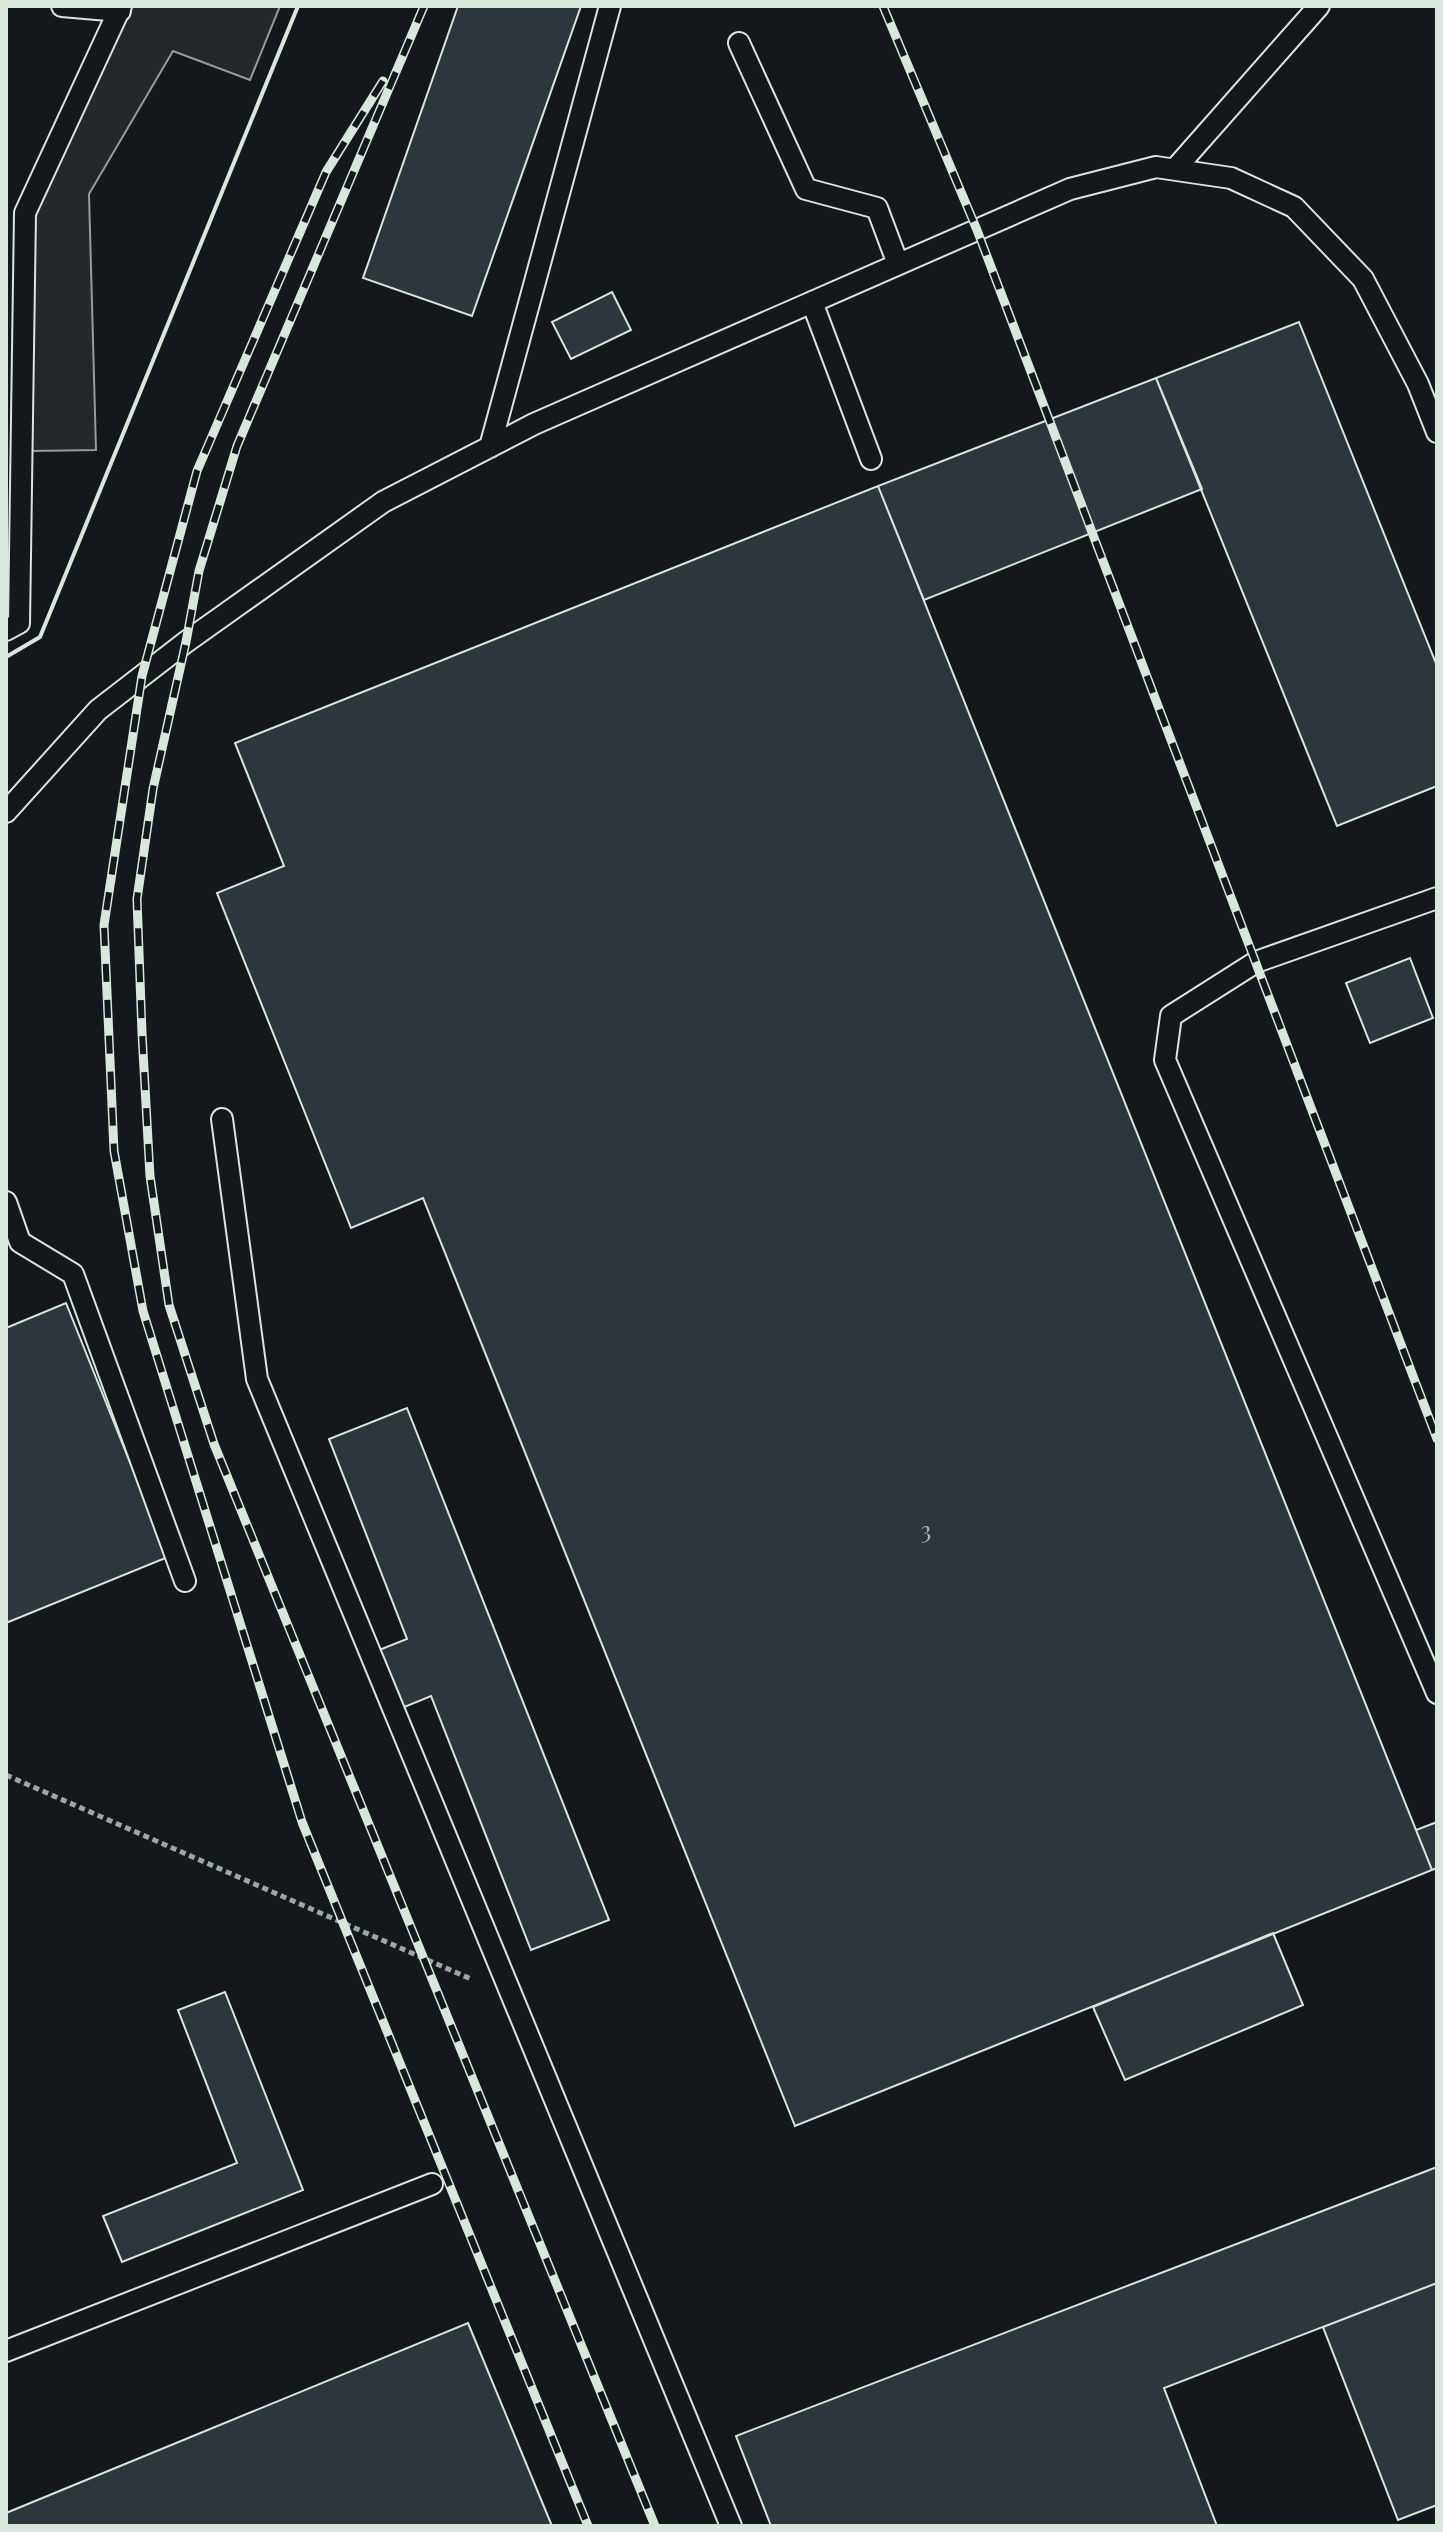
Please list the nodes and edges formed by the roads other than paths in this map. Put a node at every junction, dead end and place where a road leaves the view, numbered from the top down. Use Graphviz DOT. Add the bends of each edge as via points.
graph roads {
  1 [pos="62,6"];
  2 [pos="610,6"];
  3 [pos="1319,6"];
  4 [pos="120,9"];
  5 [pos="739,43"];
  6 [pos="1175,169"];
  7 [pos="898,264"];
  8 [pos="812,302"];
  9 [pos="1437,432"];
  10 [pos="490,447"];
  11 [pos="871,459"];
  12 [pos="12,626"];
  13 [pos="6,812"];
  14 [pos="1437,898"];
  15 [pos="222,1119"];
  16 [pos="6,1202"];
  17 [pos="185,1581"];
  18 [pos="1437,1693"];
  19 [pos="432,2184"];
  20 [pos="6,2351"];
  21 [pos="731,2526"];
  1 -- 4 [label="lane"];
  2 -- 10 [label="lane"];
  3 -- 6 [label="lane"];
  4 -- 12 [label="lane" via="25,213"];
  5 -- 7 [label="lane" via="806,189 877,208"];
  6 -- 7 [label="lane" via="1156,167 1070,189"];
  6 -- 9 [label="lane" via="1231,178 1294,207 1363,279"];
  7 -- 8 [label="lane"];
  8 -- 10 [label="lane"];
  8 -- 11 [label="lane"];
  10 -- 13 [label="lane" via="383,502 186,642 98,710"];
  14 -- 18 [label="lane" via="1256,962 1171,1016 1165,1060"];
  15 -- 21 [label="lane" via="257,1379"];
  16 -- 17 [label="lane" via="20,1242 73,1274"];
  19 -- 20 [label="lane"];
}
